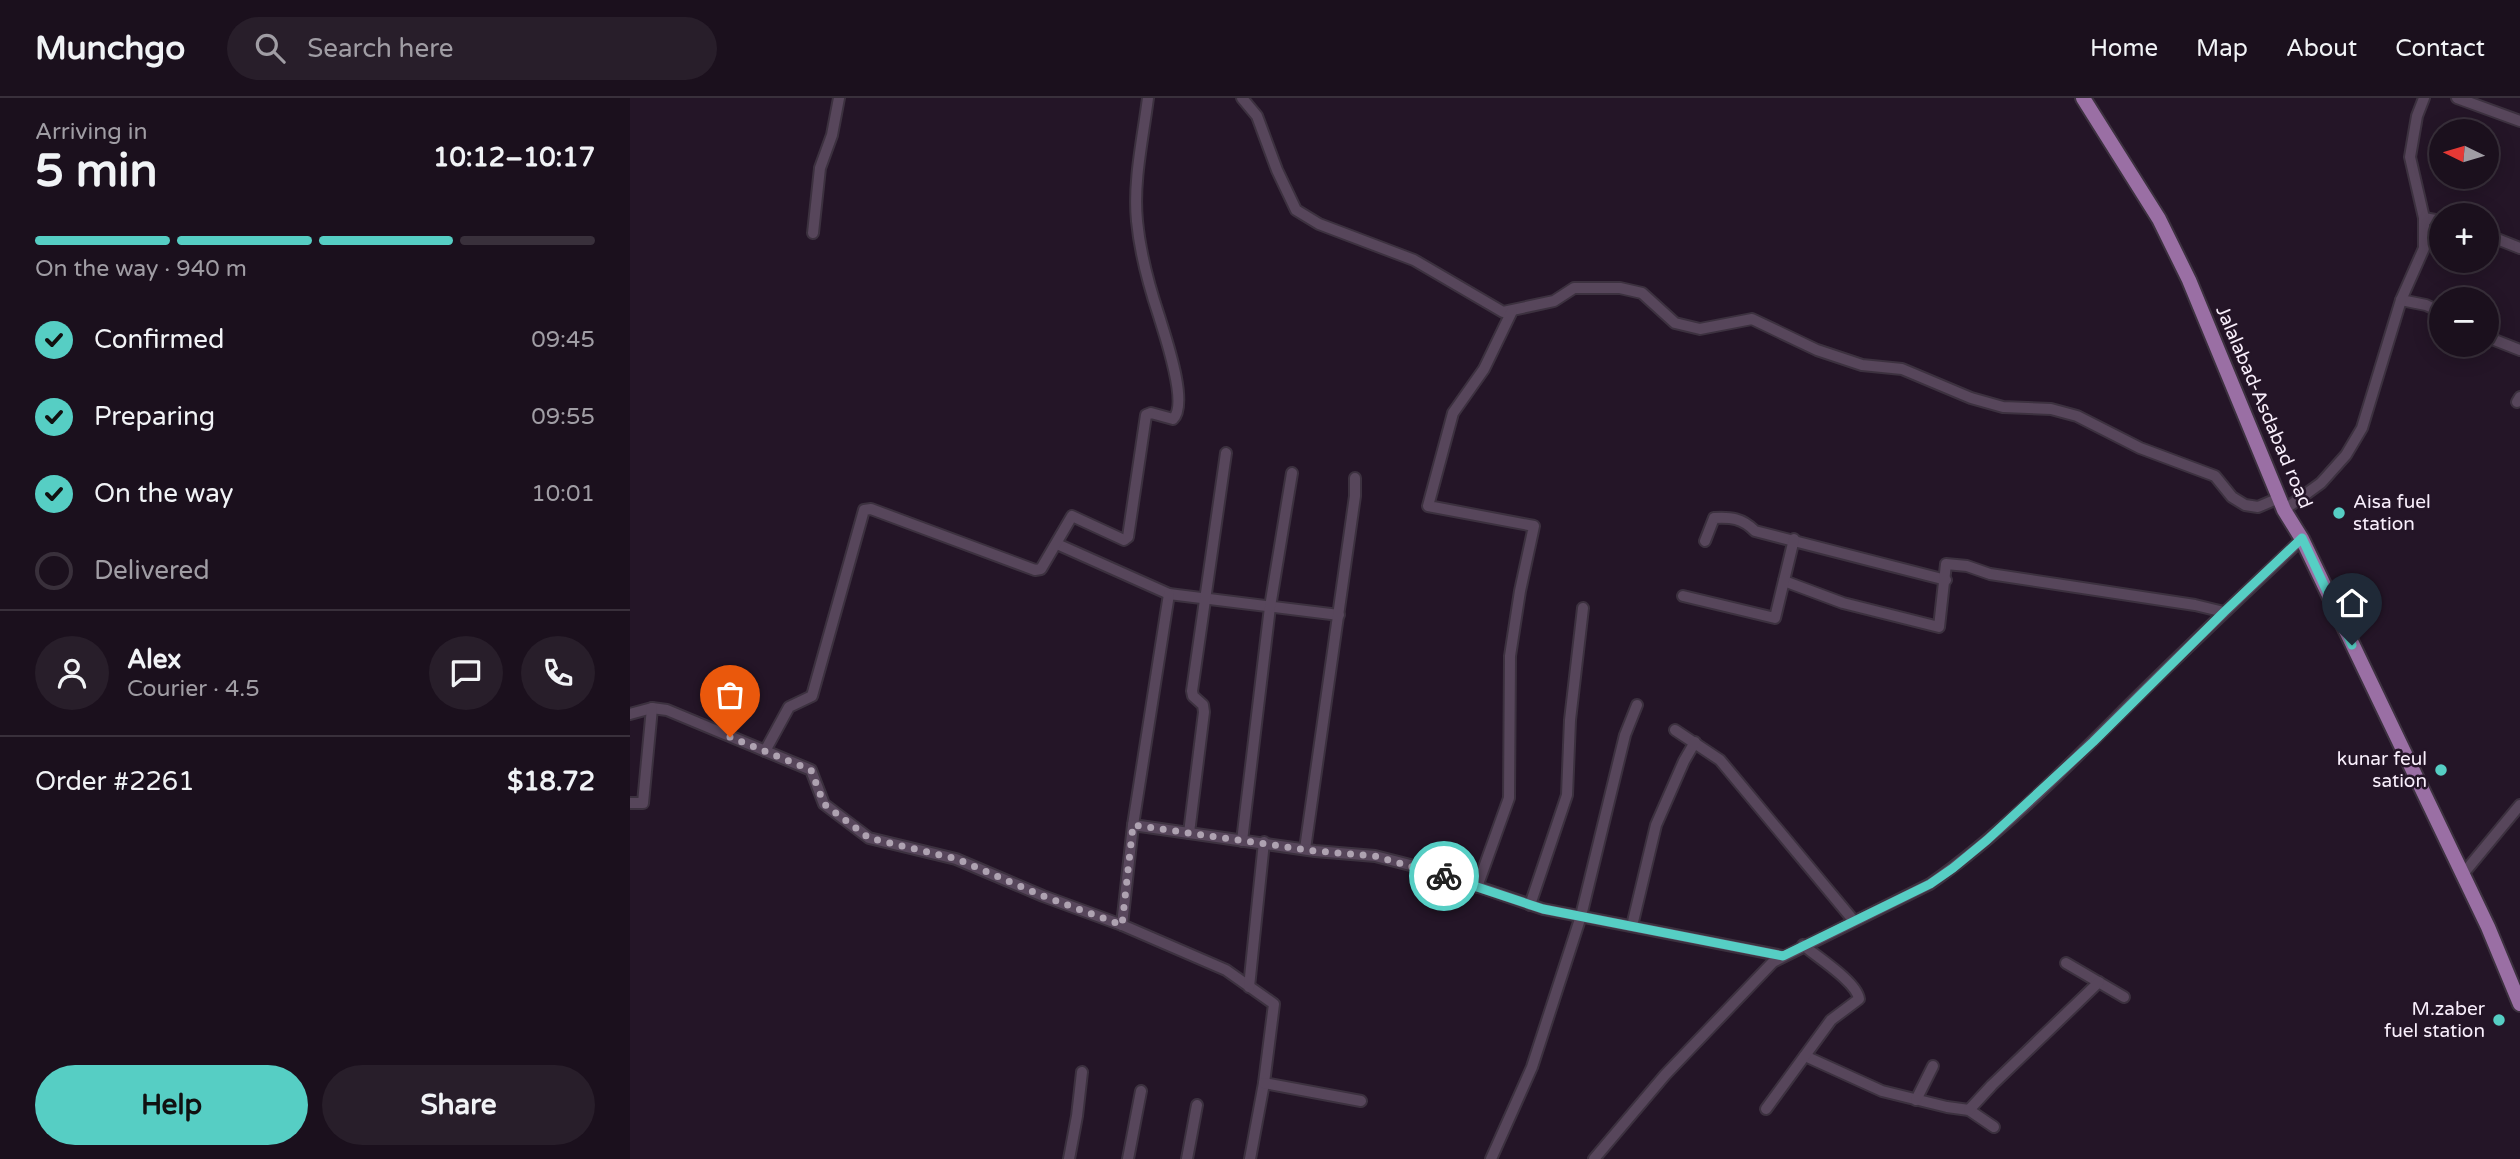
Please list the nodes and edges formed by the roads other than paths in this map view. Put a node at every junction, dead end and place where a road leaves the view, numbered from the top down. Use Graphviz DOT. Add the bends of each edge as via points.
graph roads {
  1 [pos="839,98"];
  2 [pos="1148,98"];
  3 [pos="1241,98"];
  4 [pos="2083,98"];
  5 [pos="2424,98"];
  6 [pos="2457,98"];
  7 [pos="2520,121"];
  8 [pos="2424,218"];
  9 [pos="2429,219"];
  10 [pos="813,233"];
  11 [pos="2499,239"];
  12 [pos="2520,248"];
  13 [pos="2401,300"];
  14 [pos="2429,306"];
  15 [pos="1512,311"];
  16 [pos="2499,342"];
  17 [pos="2520,350"];
  18 [pos="1226,453"];
  19 [pos="1292,473"];
  20 [pos="1355,478"];
  21 [pos="2281,504"];
  22 [pos="2302,538"];
  23 [pos="1794,539"];
  24 [pos="1705,541"];
  25 [pos="1057,544"];
  26 [pos="1946,580"];
  27 [pos="1784,582"];
  28 [pos="1169,594"];
  29 [pos="1683,596"];
  30 [pos="1205,598"];
  31 [pos="1270,607"];
  32 [pos="1583,608"];
  33 [pos="2224,612"];
  34 [pos="1339,615"];
  35 [pos="1637,705"];
  36 [pos="652,708"];
  37 [pos="630,714"];
  38 [pos="1675,730"];
  39 [pos="1695,742"];
  40 [pos="765,751"];
  41 [pos="630,803"];
  42 [pos="2520,805"];
  43 [pos="1133,825"];
  44 [pos="1189,833"];
  45 [pos="1242,841"];
  46 [pos="1264,842"];
  47 [pos="1306,849"];
  48 [pos="2463,874"];
  49 [pos="1477,887"];
  50 [pos="1530,905"];
  51 [pos="1581,916"];
  52 [pos="1854,921"];
  53 [pos="1122,925"];
  54 [pos="1632,926"];
  55 [pos="1803,945"];
  56 [pos="1783,956"];
  57 [pos="2066,963"];
  58 [pos="2099,982"];
  59 [pos="1249,987"];
  60 [pos="2124,997"];
  61 [pos="2520,1004"];
  62 [pos="1805,1056"];
  63 [pos="1933,1066"];
  64 [pos="1082,1072"];
  65 [pos="1264,1083"];
  66 [pos="1141,1091"];
  67 [pos="1916,1100"];
  68 [pos="1361,1101"];
  69 [pos="1197,1105"];
  70 [pos="1766,1109"];
  71 [pos="1969,1110"];
  72 [pos="1994,1127"];
  73 [pos="1069,1159"];
  74 [pos="1128,1159"];
  75 [pos="1187,1159"];
  76 [pos="1250,1159"];
  77 [pos="1491,1159"];
  78 [pos="1594,1159"];
  1 -- 10 [label="street" via="820,167"];
  2 -- 25 [label="street" via="1137,221 1152,295 1175,368 1178,412 1173,419 1151,412 1146,415 1128,537 1124,540 1072,516"];
  3 -- 15 [label="street" via="1257,116 1296,210 1319,224 1414,260 1503,312"];
  4 -- 21 [label="main road, Jalalabad-Asdabad road" via="2159,219 2189,279"];
  5 -- 8 [label="street" via="2410,158"];
  6 -- 7 [label="street"];
  8 -- 9 [label="street"];
  8 -- 13 [label="street" via="2424,248"];
  11 -- 12 [label="street"];
  13 -- 14 [label="street"];
  13 -- 21 [label="street" via="2358,436 2321,483"];
  15 -- 21 [label="street" via="1554,301 1574,288 1620,288 1642,293 1675,323 1687,326 1700,329 1752,319 1817,350 1862,365 1902,369 1971,398 2003,407 2051,409 2077,416 2140,448 2215,476 2245,505"];
  15 -- 49 [label="street" via="1484,369 1452,413 1428,506 1534,526 1510,656 1509,798"];
  16 -- 17 [label="street"];
  18 -- 30 [label="street"];
  19 -- 31 [label="street"];
  20 -- 34 [label="street"];
  21 -- 22 [label="main road, Jalalabad-Asdabad road"];
  22 -- 33 [label="street"];
  22 -- 48 [label="main road, Jalalabad-Asdabad road"];
  23 -- 24 [label="street" via="1755,530 1730,517 1714,518"];
  23 -- 26 [label="street"];
  23 -- 27 [label="street"];
  25 -- 28 [label="street"];
  25 -- 40 [label="street" via="1041,569 1035,570 864,510 812,696 789,707"];
  26 -- 27 [label="street" via="1939,628"];
  26 -- 33 [label="street" via="1946,564 1968,566 1990,574"];
  27 -- 29 [label="street" via="1775,618"];
  28 -- 30 [label="street"];
  28 -- 43 [label="street"];
  30 -- 31 [label="street"];
  30 -- 44 [label="street" via="1192,691 1204,712"];
  31 -- 34 [label="street"];
  31 -- 45 [label="street"];
  32 -- 50 [label="street" via="1567,795"];
  33 -- 52 [label="street" via="1987,840 1930,884"];
  34 -- 47 [label="street"];
  35 -- 51 [label="street" via="1625,735"];
  36 -- 37 [label="street"];
  36 -- 40 [label="street" via="687,716"];
  36 -- 41 [label="street" via="643,803"];
  38 -- 39 [label="street"];
  39 -- 52 [label="street" via="1720,760"];
  39 -- 54 [label="street" via="1656,825"];
  40 -- 53 [label="street" via="811,770 824,804 869,838 957,859"];
  42 -- 48 [label="street"];
  43 -- 44 [label="street"];
  43 -- 53 [label="street"];
  44 -- 45 [label="street"];
  45 -- 46 [label="street"];
  46 -- 47 [label="street"];
  46 -- 59 [label="street"];
  47 -- 49 [label="street" via="1375,856"];
  48 -- 61 [label="main road, Jalalabad-Asdabad road"];
  49 -- 50 [label="street"];
  50 -- 51 [label="street"];
  51 -- 54 [label="street"];
  51 -- 77 [label="street" via="1532,1067"];
  52 -- 55 [label="street"];
  53 -- 59 [label="street" via="1226,970"];
  54 -- 56 [label="street"];
  55 -- 56 [label="street"];
  55 -- 62 [label="street" via="1859,996 1831,1020"];
  56 -- 78 [label="street" via="1665,1075"];
  57 -- 58 [label="street"];
  58 -- 60 [label="street"];
  58 -- 71 [label="street"];
  59 -- 65 [label="street" via="1273,1004"];
  62 -- 67 [label="street" via="1868,1086"];
  62 -- 70 [label="street"];
  63 -- 67 [label="street"];
  64 -- 73 [label="street"];
  65 -- 68 [label="street"];
  65 -- 76 [label="street"];
  66 -- 74 [label="street"];
  67 -- 71 [label="street"];
  69 -- 75 [label="street"];
  71 -- 72 [label="street"];
}
